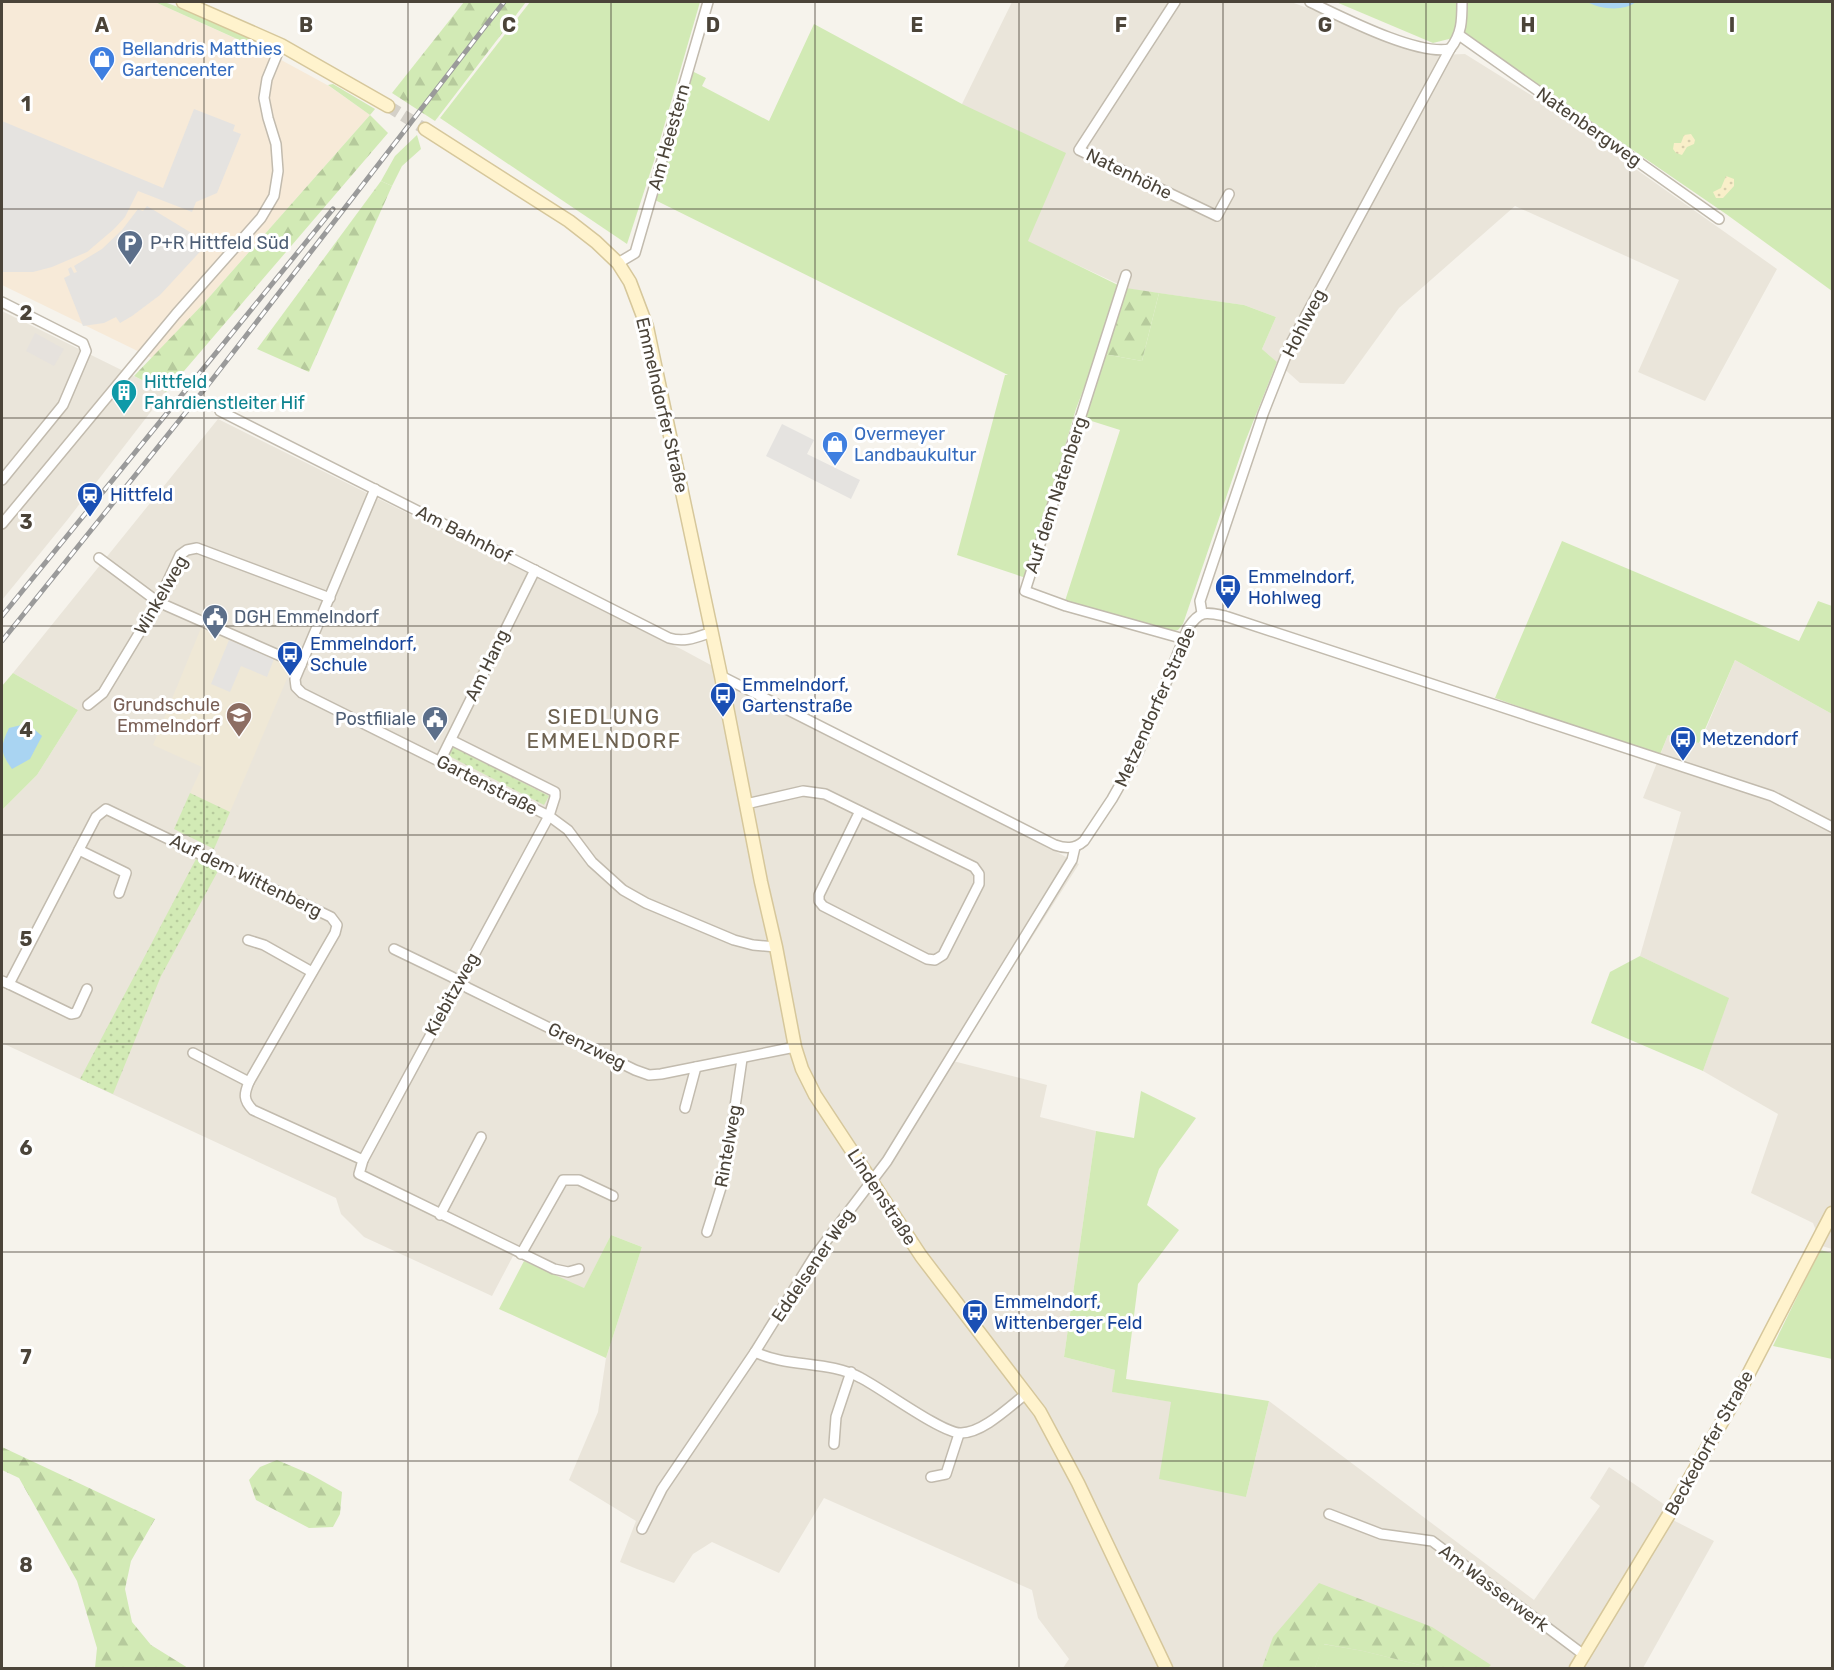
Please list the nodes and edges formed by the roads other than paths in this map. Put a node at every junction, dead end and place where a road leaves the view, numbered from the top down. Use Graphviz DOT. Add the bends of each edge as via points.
graph roads {
  1 [pos="183,2"];
  2 [pos="708,2"];
  3 [pos="1175,2"];
  4 [pos="1310,2"];
  5 [pos="1462,2"];
  6 [pos="1459,35"];
  7 [pos="281,45"];
  8 [pos="1450,49"];
  9 [pos="388,106"];
  10 [pos="425,129"];
  11 [pos="1229,194"];
  12 [pos="1719,219"];
  13 [pos="618,263"];
  14 [pos="1126,275"];
  15 [pos="2,303"];
  16 [pos="220,411"];
  17 [pos="2,480"];
  18 [pos="375,489"];
  19 [pos="2,524"];
  20 [pos="99,558"];
  21 [pos="535,570"];
  22 [pos="330,598"];
  23 [pos="158,602"];
  24 [pos="1202,613"];
  25 [pos="712,632"];
  26 [pos="1184,639"];
  27 [pos="301,666"];
  28 [pos="721,676"];
  29 [pos="88,705"];
  30 [pos="451,740"];
  31 [pos="440,761"];
  32 [pos="746,804"];
  33 [pos="860,811"];
  34 [pos="549,816"];
  35 [pos="1833,828"];
  36 [pos="1075,847"];
  37 [pos="79,850"];
  38 [pos="119,893"];
  39 [pos="248,940"];
  40 [pos="776,947"];
  41 [pos="394,949"];
  42 [pos="312,972"];
  43 [pos="5,982"];
  44 [pos="460,984"];
  45 [pos="87,989"];
  46 [pos="795,1047"];
  47 [pos="193,1053"];
  48 [pos="742,1059"];
  49 [pos="696,1067"];
  50 [pos="249,1082"];
  51 [pos="685,1108"];
  52 [pos="481,1137"];
  53 [pos="363,1160"];
  54 [pos="872,1182"];
  55 [pos="613,1196"];
  56 [pos="1833,1213"];
  57 [pos="440,1215"];
  58 [pos="707,1232"];
  59 [pos="521,1254"];
  60 [pos="579,1269"];
  61 [pos="755,1352"];
  62 [pos="851,1372"];
  63 [pos="1026,1393"];
  64 [pos="959,1434"];
  65 [pos="834,1444"];
  66 [pos="931,1478"];
  67 [pos="1329,1514"];
  68 [pos="642,1528"];
  69 [pos="1584,1655"];
  70 [pos="1166,1668"];
  71 [pos="1576,1668"];
  1 -- 7 [label="street"];
  2 -- 13 [label="street, Am Heestern" via="635,253"];
  3 -- 11 [label="street, Natenhöhe" via="1079,150 1217,216"];
  4 -- 8 [label="street" via="1423,48"];
  5 -- 6 [label="street"];
  6 -- 8 [label="street, Hohlweg"];
  6 -- 12 [label="street, Natenbergweg"];
  7 -- 9 [label="street"];
  7 -- 19 [label="street" via="264,98 276,144 278,171 274,196 261,218"];
  8 -- 24 [label="street, Hohlweg" via="1291,343 1200,601"];
  10 -- 13 [label="street, Emmelndorfer Straße" via="569,221"];
  13 -- 25 [label="street, Emmelndorfer Straße" via="630,282 647,327"];
  14 -- 26 [label="street, Auf dem Natenberg" via="1025,591"];
  15 -- 17 [label="street" via="83,343 86,351 63,405"];
  16 -- 18 [label="street, Am Bahnhof"];
  18 -- 21 [label="street, Am Bahnhof"];
  18 -- 22 [label="street, Gartenstraße"];
  20 -- 23 [label="street"];
  21 -- 25 [label="street, Am Bahnhof" via="669,638 690,640"];
  21 -- 30 [label="street, Am Hang"];
  22 -- 23 [label="street, Winkelweg" via="197,548 180,555"];
  22 -- 27 [label="street, Gartenstraße"];
  23 -- 27 [label="street"];
  23 -- 29 [label="street, Winkelweg" via="103,693"];
  24 -- 26 [label="street, Metzendorfer Straße"];
  24 -- 35 [label="street, Metzendorfer Straße" via="1225,616 1772,796"];
  25 -- 28 [label="street, Emmelndorfer Straße"];
  26 -- 36 [label="street, Metzendorfer Straße" via="1129,771 1084,841"];
  27 -- 31 [label="street, Gartenstraße" via="295,679 302,693"];
  28 -- 32 [label="street, Lindenstraße"];
  28 -- 36 [label="street" via="1055,845"];
  30 -- 31 [label="street, Am Hang"];
  30 -- 34 [label="street, Gartenstraße" via="555,792"];
  31 -- 34 [label="street, Gartenstraße"];
  32 -- 33 [label="street" via="815,791"];
  32 -- 40 [label="street, Lindenstraße"];
  33 -- 33 [label="street" via="974,867 979,874 979,884 943,955 935,960 819,901"];
  34 -- 40 [label="street, Gartenstraße" via="568,830 592,862 623,890 734,940"];
  34 -- 44 [label="street, Kiebitzweg"];
  36 -- 54 [label="street, Eddelsener Weg" via="1072,860"];
  37 -- 38 [label="street" via="126,873"];
  37 -- 42 [label="street, Auf dem Wittenberg" via="96,818 106,809 331,917 337,925"];
  37 -- 43 [label="street, Auf dem Wittenberg"];
  39 -- 42 [label="street"];
  40 -- 46 [label="street, Lindenstraße"];
  41 -- 44 [label="street, Grenzweg"];
  42 -- 50 [label="street, Auf dem Wittenberg"];
  43 -- 45 [label="street" via="71,1014 76,1013"];
  44 -- 49 [label="street, Grenzweg" via="649,1075"];
  44 -- 53 [label="street, Kiebitzweg"];
  46 -- 48 [label="street, Grenzweg"];
  46 -- 54 [label="street, Lindenstraße" via="811,1088"];
  47 -- 50 [label="street"];
  48 -- 49 [label="street, Grenzweg"];
  48 -- 58 [label="street, Rintelweg" via="725,1175"];
  49 -- 51 [label="street"];
  50 -- 53 [label="street" via="245,1102 253,1110"];
  52 -- 57 [label="street"];
  53 -- 57 [label="street, Kiebitzweg" via="360,1174"];
  54 -- 61 [label="street, Eddelsener Weg" via="814,1257"];
  54 -- 63 [label="street, Lindenstraße" via="921,1256"];
  55 -- 59 [label="street" via="579,1180 563,1180"];
  56 -- 69 [label="street, Beckedorfer Straße" via="1738,1394"];
  57 -- 59 [label="street"];
  59 -- 60 [label="street" via="554,1269"];
  61 -- 62 [label="street"];
  61 -- 68 [label="street, Eddelsener Weg" via="662,1489"];
  62 -- 64 [label="street"];
  62 -- 65 [label="street" via="836,1417"];
  63 -- 64 [label="street" via="984,1426"];
  63 -- 70 [label="street, Lindenstraße" via="1078,1483"];
  64 -- 66 [label="street" via="946,1474"];
  67 -- 69 [label="street, Am Wasserwerk" via="1382,1533 1432,1541"];
  69 -- 71 [label="street, Beckedorfer Straße"];
}
